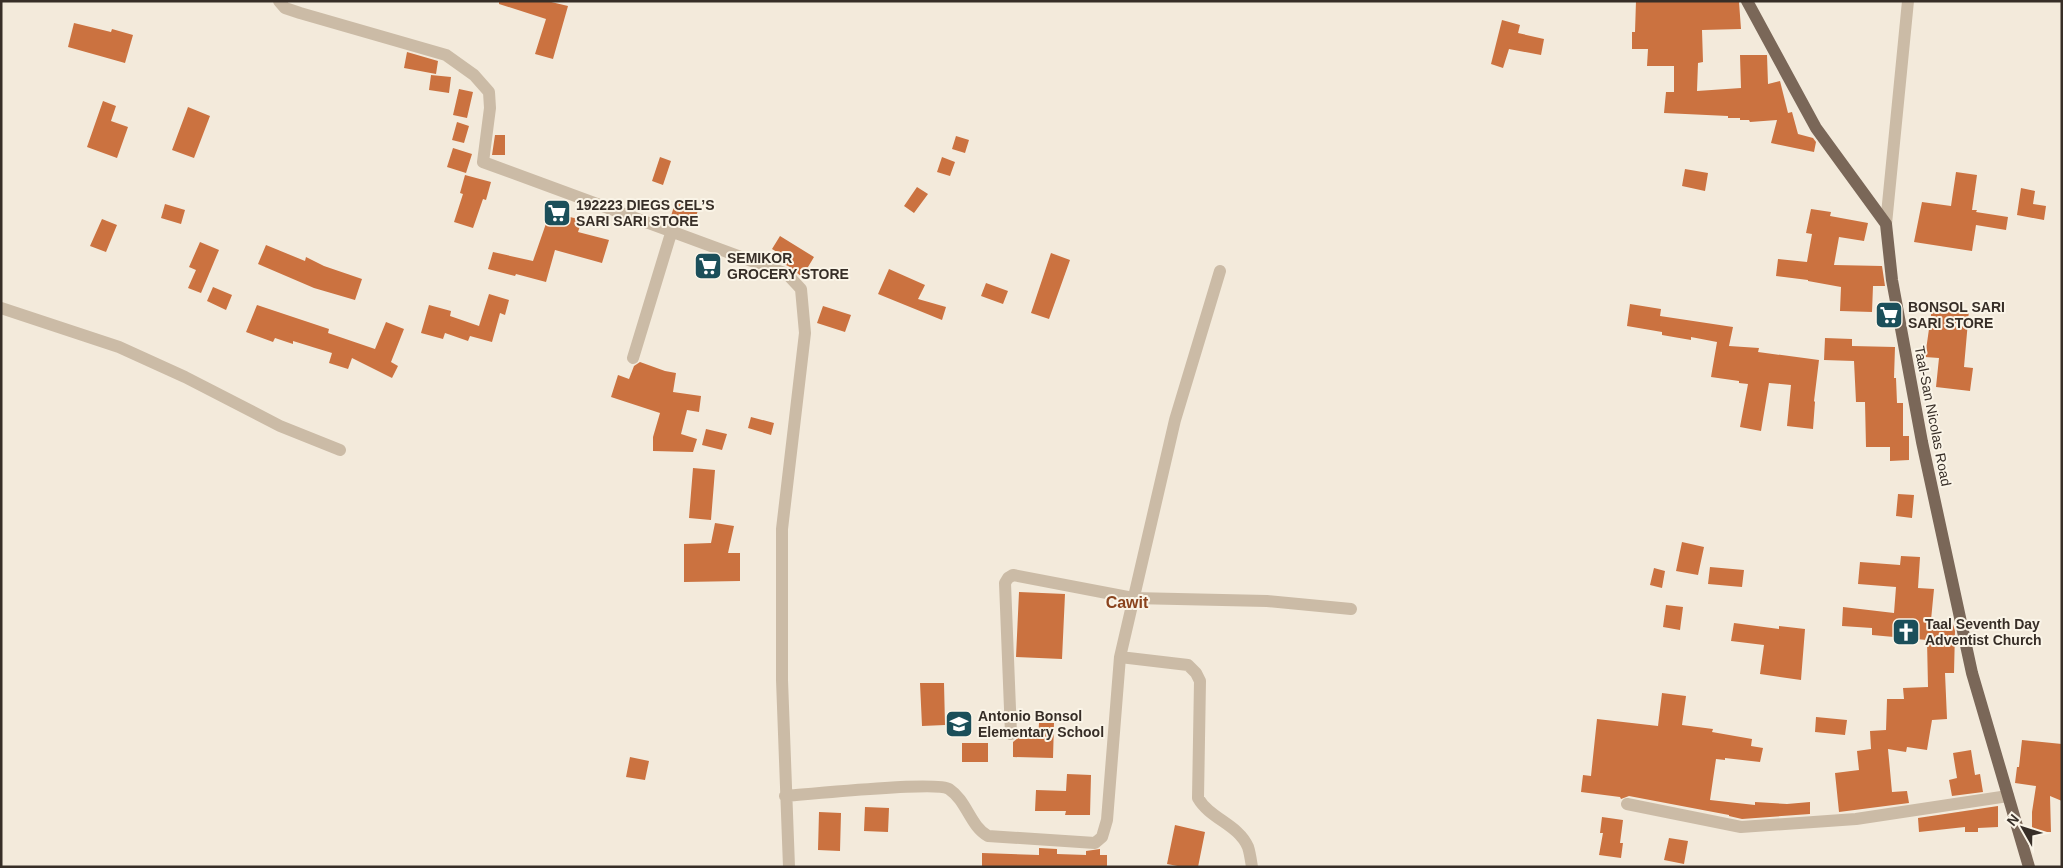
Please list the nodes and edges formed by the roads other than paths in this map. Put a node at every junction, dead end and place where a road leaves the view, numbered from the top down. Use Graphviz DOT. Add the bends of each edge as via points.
graph roads {
  1 [pos="278,1"];
  2 [pos="1747,1"];
  3 [pos="1908,1"];
  4 [pos="1886,224"];
  5 [pos="672,230"];
  6 [pos="1220,271"];
  7 [pos="1,308"];
  8 [pos="633,358"];
  9 [pos="340,450"];
  10 [pos="1133,598"];
  11 [pos="1351,609"];
  12 [pos="1120,657"];
  13 [pos="1011,734"];
  14 [pos="785,796"];
  15 [pos="2008,796"];
  16 [pos="1627,804"];
  17 [pos="789,867"];
  18 [pos="1252,867"];
  19 [pos="2029,867"];
  1 -- 5 [label="street" via="285,8 300,13 446,55 474,75 489,92 483,162"];
  2 -- 4 [label="main road, Taal-San Nicolas Road" via="1816,128"];
  3 -- 4 [label="street"];
  4 -- 15 [label="main road, Taal-San Nicolas Road" via="1892,280 1922,442 1972,674"];
  5 -- 8 [label="street"];
  5 -- 14 [label="street" via="787,274 801,289 805,333 782,529"];
  6 -- 10 [label="street" via="1175,420"];
  7 -- 9 [label="street" via="119,346 280,426"];
  10 -- 11 [label="street" via="1267,601"];
  10 -- 12 [label="street"];
  10 -- 13 [label="street" via="1020,575 1008,578 1005,583"];
  12 -- 14 [label="street" via="1107,820 1102,837 1095,843 988,836 979,831 957,796 948,788 920,786"];
  12 -- 18 [label="street" via="1188,666 1196,673 1200,681 1198,798 1203,808 1238,832 1248,847"];
  14 -- 17 [label="street"];
  15 -- 16 [label="street" via="1856,819 1742,827"];
  15 -- 19 [label="main road, Taal-San Nicolas Road"];
}
